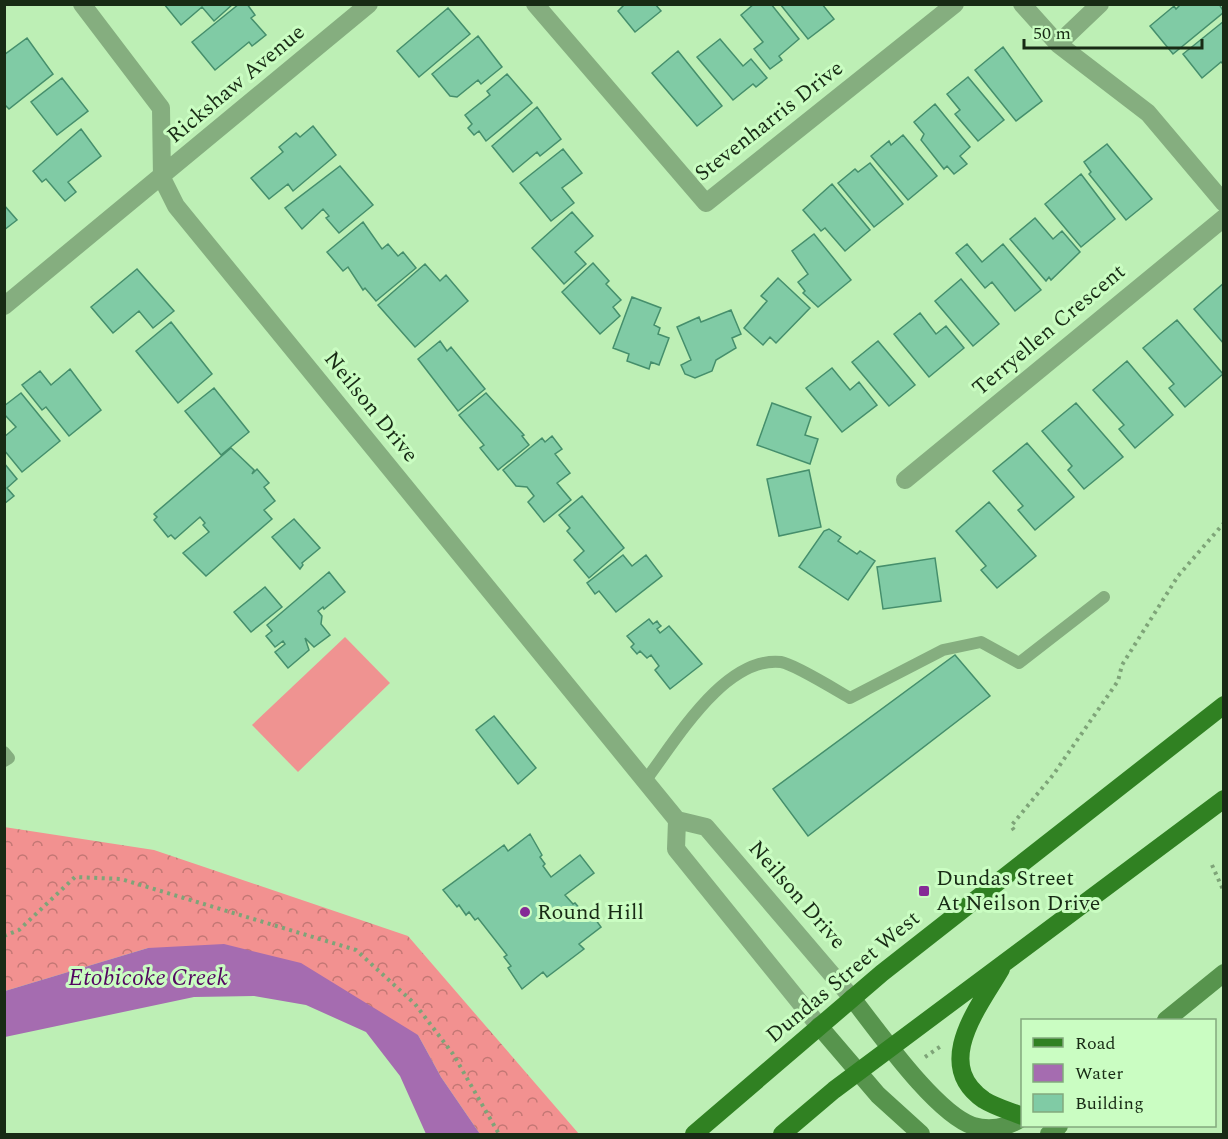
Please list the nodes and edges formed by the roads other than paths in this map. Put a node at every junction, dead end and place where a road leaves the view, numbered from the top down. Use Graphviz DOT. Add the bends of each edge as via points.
graph roads {
  1 [pos="82,4"];
  2 [pos="369,4"];
  3 [pos="535,4"];
  4 [pos="955,4"];
  5 [pos="1022,4"];
  6 [pos="1100,4"];
  7 [pos="1058,44"];
  8 [pos="162,178"];
  9 [pos="1224,203"];
  10 [pos="1224,218"];
  11 [pos="4,306"];
  12 [pos="905,480"];
  13 [pos="1104,597"];
  14 [pos="1224,705"];
  15 [pos="4,752"];
  16 [pos="4,761"];
  17 [pos="645,781"];
  18 [pos="1224,800"];
  19 [pos="677,820"];
  20 [pos="1005,962"];
  21 [pos="1224,973"];
  22 [pos="852,998"];
  23 [pos="1167,1019"];
  24 [pos="819,1026"];
  25 [pos="891,1047"];
  26 [pos="857,1072"];
  27 [pos="1021,1116"];
  28 [pos="1021,1118"];
  29 [pos="694,1134"];
  30 [pos="782,1134"];
  31 [pos="921,1134"];
  1 -- 8 [label="street" via="161,108"];
  2 -- 8 [label="street, Rickshaw Avenue"];
  3 -- 4 [label="street, Stevenharris Drive" via="706,203"];
  5 -- 7 [label="street"];
  6 -- 7 [label="street"];
  7 -- 9 [label="street" via="1148,113"];
  8 -- 11 [label="street"];
  8 -- 17 [label="street, Neilson Drive" via="176,206"];
  10 -- 12 [label="street, Terryellen Crescent"];
  13 -- 17 [label="lane" via="1019,663 981,642 943,650 850,698 783,662 764,663 738,673 716,690"];
  14 -- 22 [label="main road, Dundas Street West"];
  15 -- 16 [label="lane" via="9,759"];
  17 -- 19 [label="street, Neilson Drive"];
  18 -- 20 [label="main road"];
  19 -- 22 [label="street, Neilson Drive" via="706,827"];
  19 -- 24 [label="street" via="676,849"];
  20 -- 25 [label="main road"];
  20 -- 27 [label="main road" via="967,1027 959,1056 964,1076 975,1092 985,1101"];
  21 -- 23 [label="main road"];
  22 -- 24 [label="main road, Dundas Street West"];
  22 -- 25 [label="main road, Neilson Drive"];
  24 -- 26 [label="main road"];
  24 -- 29 [label="main road, Dundas Street West"];
  25 -- 26 [label="main road"];
  25 -- 28 [label="main road, Neilson Drive" via="926,1088 961,1120 994,1128"];
  26 -- 30 [label="main road"];
  26 -- 31 [label="main road"];
}
